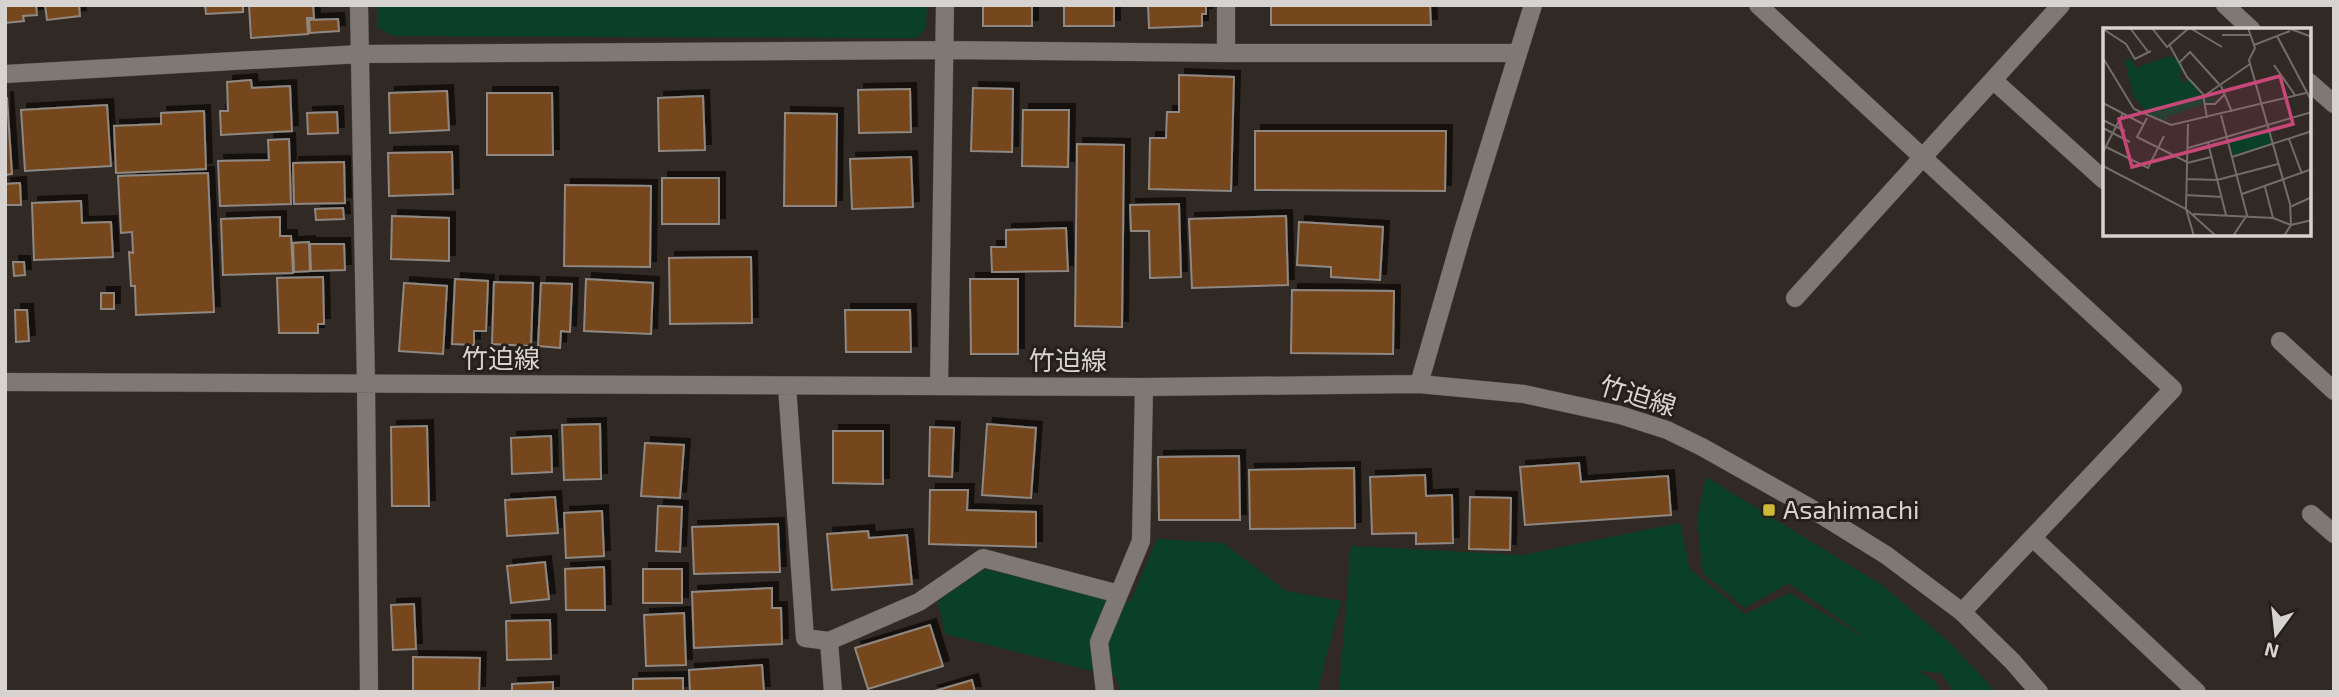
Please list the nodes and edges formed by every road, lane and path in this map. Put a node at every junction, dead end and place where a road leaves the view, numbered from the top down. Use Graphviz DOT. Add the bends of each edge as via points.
graph roads {
  1 [pos="359,5"];
  2 [pos="946,5"];
  3 [pos="1226,5"];
  4 [pos="1533,5"];
  5 [pos="1758,5"];
  6 [pos="2061,5"];
  7 [pos="2225,5"];
  8 [pos="2250,28"];
  9 [pos="945,50"];
  10 [pos="1226,53"];
  11 [pos="1518,53"];
  12 [pos="360,54"];
  13 [pos="5,74"];
  14 [pos="1993,80"];
  15 [pos="2311,84"];
  16 [pos="2334,104"];
  17 [pos="1923,157"];
  18 [pos="2103,178"];
  19 [pos="1795,298"];
  20 [pos="2280,341"];
  21 [pos="5,382"];
  22 [pos="366,384"];
  23 [pos="1419,384"];
  24 [pos="787,386"];
  25 [pos="939,386"];
  26 [pos="1144,387"];
  27 [pos="2334,391"];
  28 [pos="2311,514"];
  29 [pos="2334,534"];
  30 [pos="2032,538"];
  31 [pos="1119,594"];
  32 [pos="1962,612"];
  33 [pos="829,641"];
  34 [pos="369,692"];
  35 [pos="833,692"];
  36 [pos="1105,692"];
  37 [pos="2039,692"];
  38 [pos="2197,692"];
  1 -- 12 [label="street"];
  2 -- 9 [label="street"];
  3 -- 10 [label="street"];
  4 -- 11 [label="street"];
  5 -- 17 [label="street"];
  6 -- 14 [label="street"];
  7 -- 8 [label="street"];
  9 -- 10 [label="street"];
  9 -- 12 [label="street"];
  9 -- 25 [label="street"];
  10 -- 11 [label="street"];
  11 -- 23 [label="street"];
  12 -- 13 [label="street"];
  12 -- 22 [label="street"];
  14 -- 17 [label="street"];
  14 -- 18 [label="street"];
  15 -- 16 [label="street"];
  17 -- 19 [label="street"];
  17 -- 30 [label="street" via="2173,389"];
  20 -- 27 [label="street"];
  21 -- 22 [label="street, 竹迫線"];
  22 -- 24 [label="street, 竹迫線"];
  22 -- 34 [label="street"];
  23 -- 26 [label="street, 竹迫線"];
  23 -- 32 [label="street, 竹迫線" via="1524,394 1667,430 1830,520"];
  24 -- 25 [label="street, 竹迫線"];
  24 -- 33 [label="street" via="805,638"];
  25 -- 26 [label="street, 竹迫線"];
  26 -- 31 [label="street" via="1141,541"];
  28 -- 29 [label="street"];
  30 -- 32 [label="street"];
  30 -- 38 [label="street"];
  31 -- 33 [label="street" via="983,558 919,601"];
  31 -- 36 [label="street" via="1099,642"];
  32 -- 37 [label="street, 竹迫線"];
  33 -- 35 [label="street"];
}
